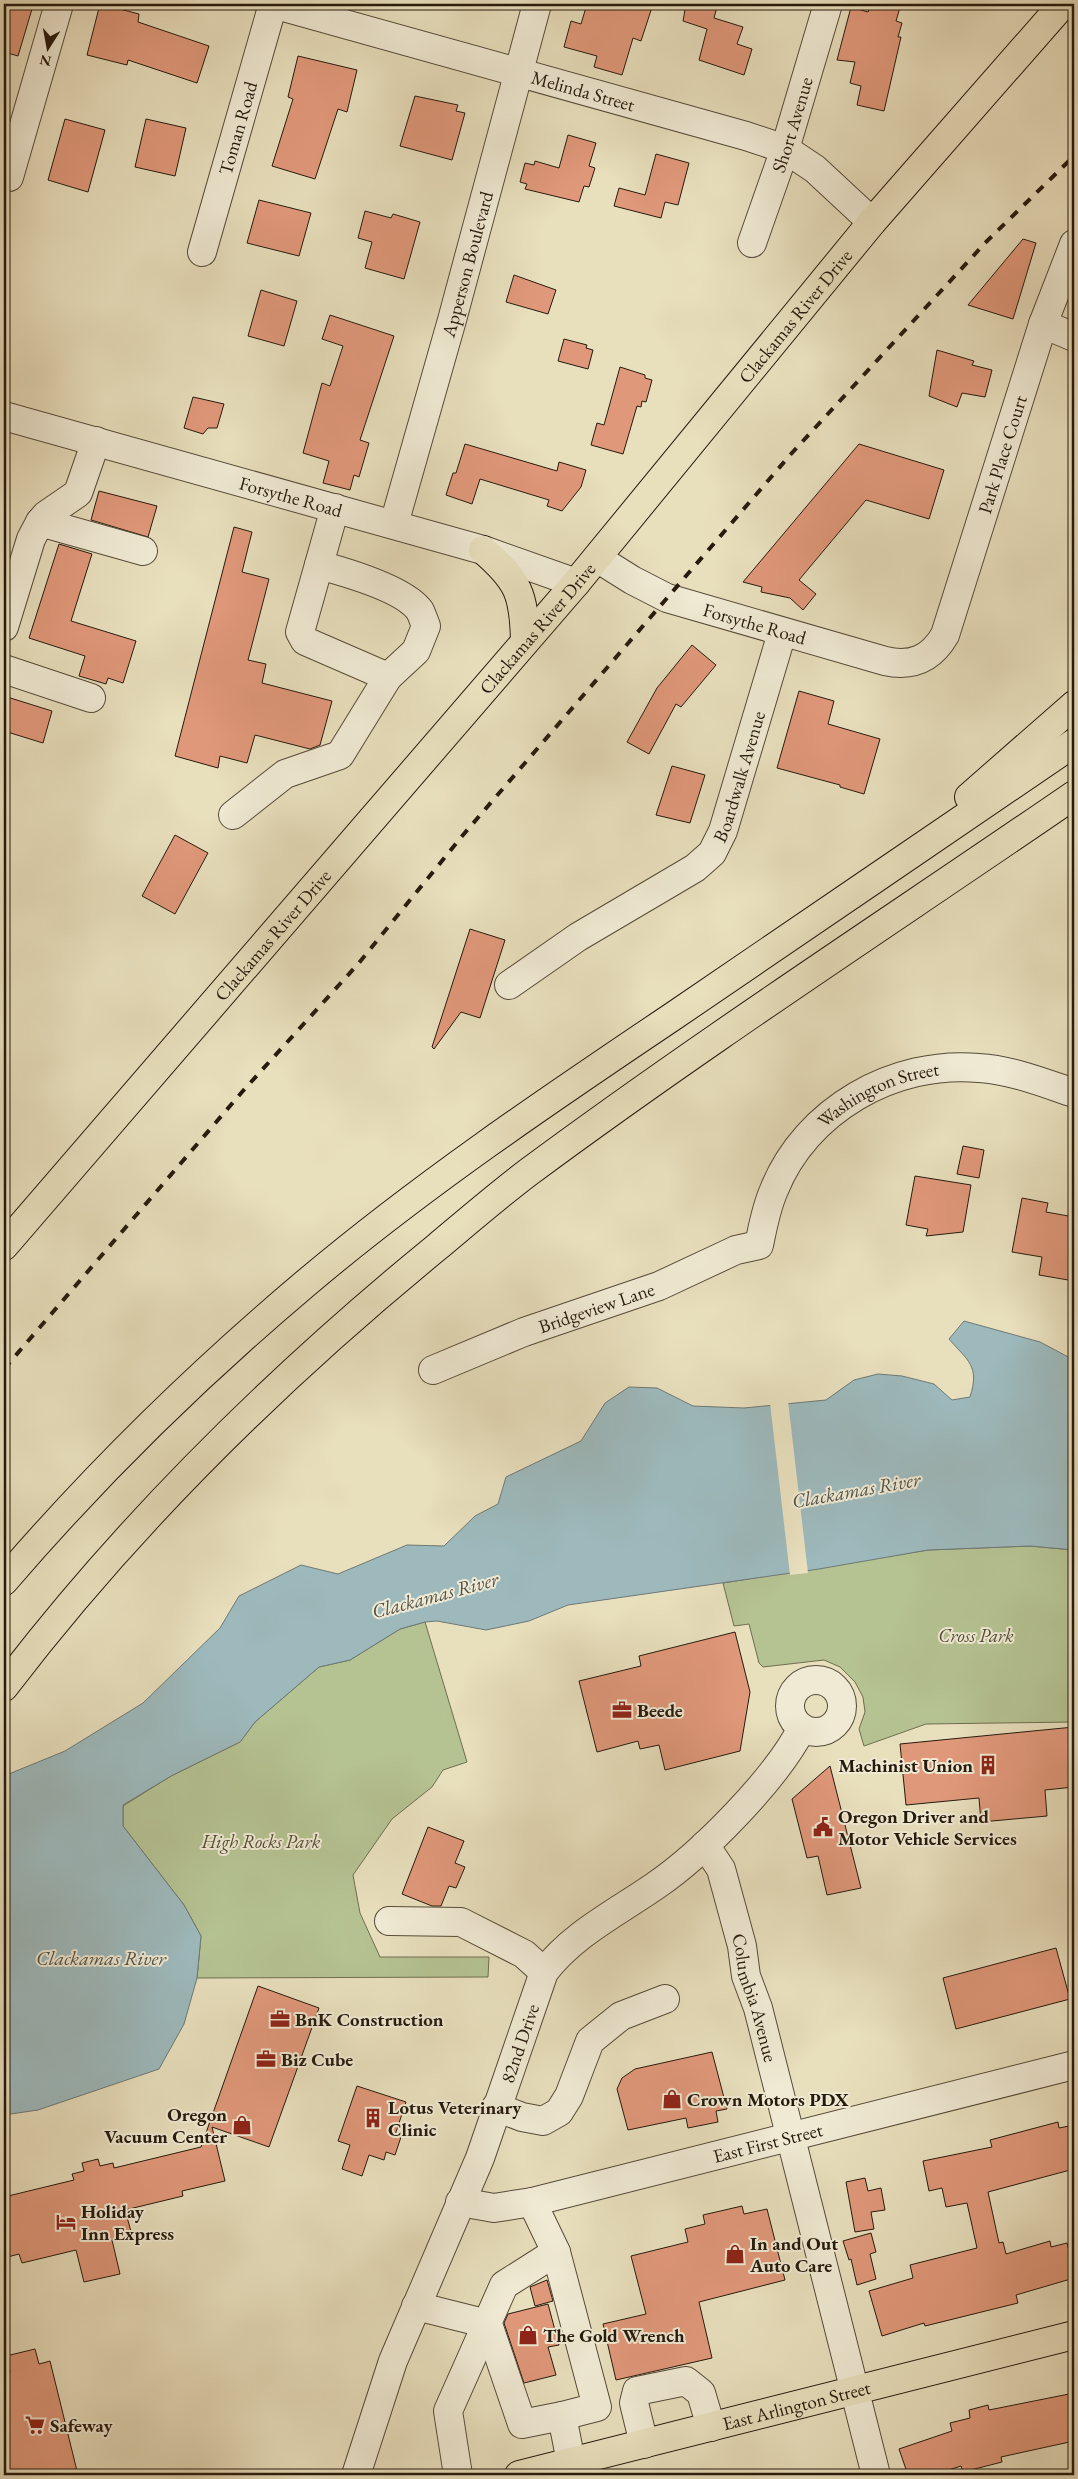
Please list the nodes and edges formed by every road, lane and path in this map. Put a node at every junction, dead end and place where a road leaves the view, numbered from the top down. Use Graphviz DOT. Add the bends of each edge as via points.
graph roads {
  1 [pos="59,4"];
  2 [pos="273,4"];
  3 [pos="537,4"];
  4 [pos="828,4"];
  5 [pos="1063,4"];
  6 [pos="519,72"];
  7 [pos="785,149"];
  8 [pos="9,177"];
  9 [pos="872,222"];
  10 [pos="752,243"];
  11 [pos="1074,244"];
  12 [pos="202,252"];
  13 [pos="1043,324"];
  14 [pos="1074,337"];
  15 [pos="4,416"];
  16 [pos="96,441"];
  17 [pos="335,508"];
  18 [pos="40,522"];
  19 [pos="394,524"];
  20 [pos="483,550"];
  21 [pos="143,551"];
  22 [pos="597,558"];
  23 [pos="319,565"];
  24 [pos="576,583"];
  25 [pos="4,627"];
  26 [pos="782,633"];
  27 [pos="525,641"];
  28 [pos="922,659"];
  29 [pos="4,669"];
  30 [pos="388,677"];
  31 [pos="90,698"];
  32 [pos="1074,706"];
  33 [pos="1074,743"];
  34 [pos="1074,795"];
  35 [pos="233,815"];
  36 [pos="871,881"];
  37 [pos="509,984"];
  38 [pos="1074,1093"];
  39 [pos="759,1245"];
  40 [pos="4,1246"];
  41 [pos="433,1370"];
  42 [pos="4,1581"];
  43 [pos="4,1687"];
  44 [pos="802,1728"];
  45 [pos="705,1845"];
  46 [pos="389,1921"];
  47 [pos="544,1972"];
  48 [pos="665,1999"];
  49 [pos="1074,2065"];
  50 [pos="496,2107"];
  51 [pos="790,2136"];
  52 [pos="460,2202"];
  53 [pos="532,2202"];
  54 [pos="556,2252"];
  55 [pos="416,2306"];
  56 [pos="488,2324"];
  57 [pos="1074,2335"];
  58 [pos="854,2390"];
  59 [pos="562,2416"];
  60 [pos="710,2427"];
  61 [pos="644,2444"];
  62 [pos="571,2462"];
  63 [pos="356,2475"];
  64 [pos="458,2475"];
  65 [pos="519,2475"];
  66 [pos="876,2475"];
  1 -- 8 [label="street"];
  2 -- 6 [label="street, Melinda Street"];
  2 -- 12 [label="street, Toman Road"];
  3 -- 6 [label="street, Apperson Boulevard"];
  4 -- 7 [label="street, Short Avenue"];
  5 -- 9 [label="main road, Clackamas River Drive"];
  6 -- 7 [label="street, Melinda Street"];
  6 -- 19 [label="street, Apperson Boulevard"];
  7 -- 9 [label="street, Melinda Street" via="814,169"];
  7 -- 10 [label="street, Short Avenue"];
  9 -- 22 [label="main road, Clackamas River Drive"];
  11 -- 13 [label="street, Park Place Court"];
  13 -- 14 [label="street"];
  13 -- 28 [label="street, Park Place Court" via="945,635 940,644"];
  15 -- 16 [label="street, Forsythe Road"];
  16 -- 17 [label="street, Forsythe Road"];
  16 -- 18 [label="street" via="78,493"];
  17 -- 19 [label="street, Forsythe Road"];
  17 -- 23 [label="street"];
  18 -- 21 [label="street"];
  18 -- 25 [label="street" via="31,539"];
  19 -- 20 [label="street, Forsythe Road"];
  20 -- 24 [label="street, Forsythe Road"];
  20 -- 27 [label="main road" via="506,571 518,590 525,610"];
  22 -- 24 [label="main road, Clackamas River Drive"];
  22 -- 26 [label="street, Forsythe Road" via="666,598"];
  23 -- 30 [label="street" via="300,632 305,641"];
  23 -- 30 [label="street" via="356,575 396,593 419,610 426,626 416,651"];
  24 -- 27 [label="main road, Clackamas River Drive"];
  26 -- 28 [label="street, Forsythe Road" via="892,663 910,664"];
  26 -- 37 [label="street, Boardwalk Avenue" via="723,831 712,853 695,868 578,938"];
  27 -- 40 [label="main road, Clackamas River Drive"];
  29 -- 31 [label="street"];
  30 -- 35 [label="street" via="340,755 285,774"];
  32 -- 36 [label="main road"];
  33 -- 36 [label="main road"];
  34 -- 43 [label="main road" via="527,1173 363,1307 197,1466 126,1540"];
  36 -- 42 [label="main road" via="561,1092 420,1193 308,1282 136,1440"];
  38 -- 39 [label="street, Washington Street" via="1009,1073 970,1067 932,1069 866,1090 832,1112 795,1152 771,1197"];
  39 -- 41 [label="street, Bridgeview Lane" via="736,1250 658,1286 524,1332"];
  44 -- 45 [label="street, 82nd Drive" via="766,1780"];
  45 -- 47 [label="street, 82nd Drive" via="656,1885 571,1943"];
  45 -- 51 [label="street, Columbia Avenue" via="721,1869 729,1894 746,1976 758,2008"];
  46 -- 47 [label="street" via="461,1922 524,1954"];
  47 -- 50 [label="street, 82nd Drive"];
  48 -- 50 [label="street" via="621,2016 590,2041 569,2096 558,2112 543,2121"];
  49 -- 51 [label="street, East First Street"];
  50 -- 52 [label="street, 82nd Drive" via="480,2158"];
  51 -- 53 [label="street, East First Street"];
  51 -- 58 [label="street, Columbia Avenue"];
  52 -- 53 [label="street, East First Street" via="494,2208"];
  52 -- 55 [label="street, 82nd Drive"];
  53 -- 54 [label="street"];
  54 -- 56 [label="street" via="504,2285"];
  54 -- 59 [label="street" via="597,2406"];
  55 -- 56 [label="street"];
  55 -- 63 [label="street, 82nd Drive" via="393,2361"];
  56 -- 59 [label="street" via="522,2424"];
  56 -- 64 [label="street" via="448,2411"];
  57 -- 58 [label="main road, East Arlington Street"];
  58 -- 60 [label="main road, East Arlington Street"];
  58 -- 66 [label="street, Columbia Avenue"];
  59 -- 62 [label="street"];
  60 -- 61 [label="main road, East Arlington Street"];
  60 -- 61 [label="street" via="701,2393 686,2381 652,2386 637,2391 634,2403"];
  61 -- 62 [label="main road, East Arlington Street"];
  62 -- 65 [label="main road, East Arlington Street"];
}
